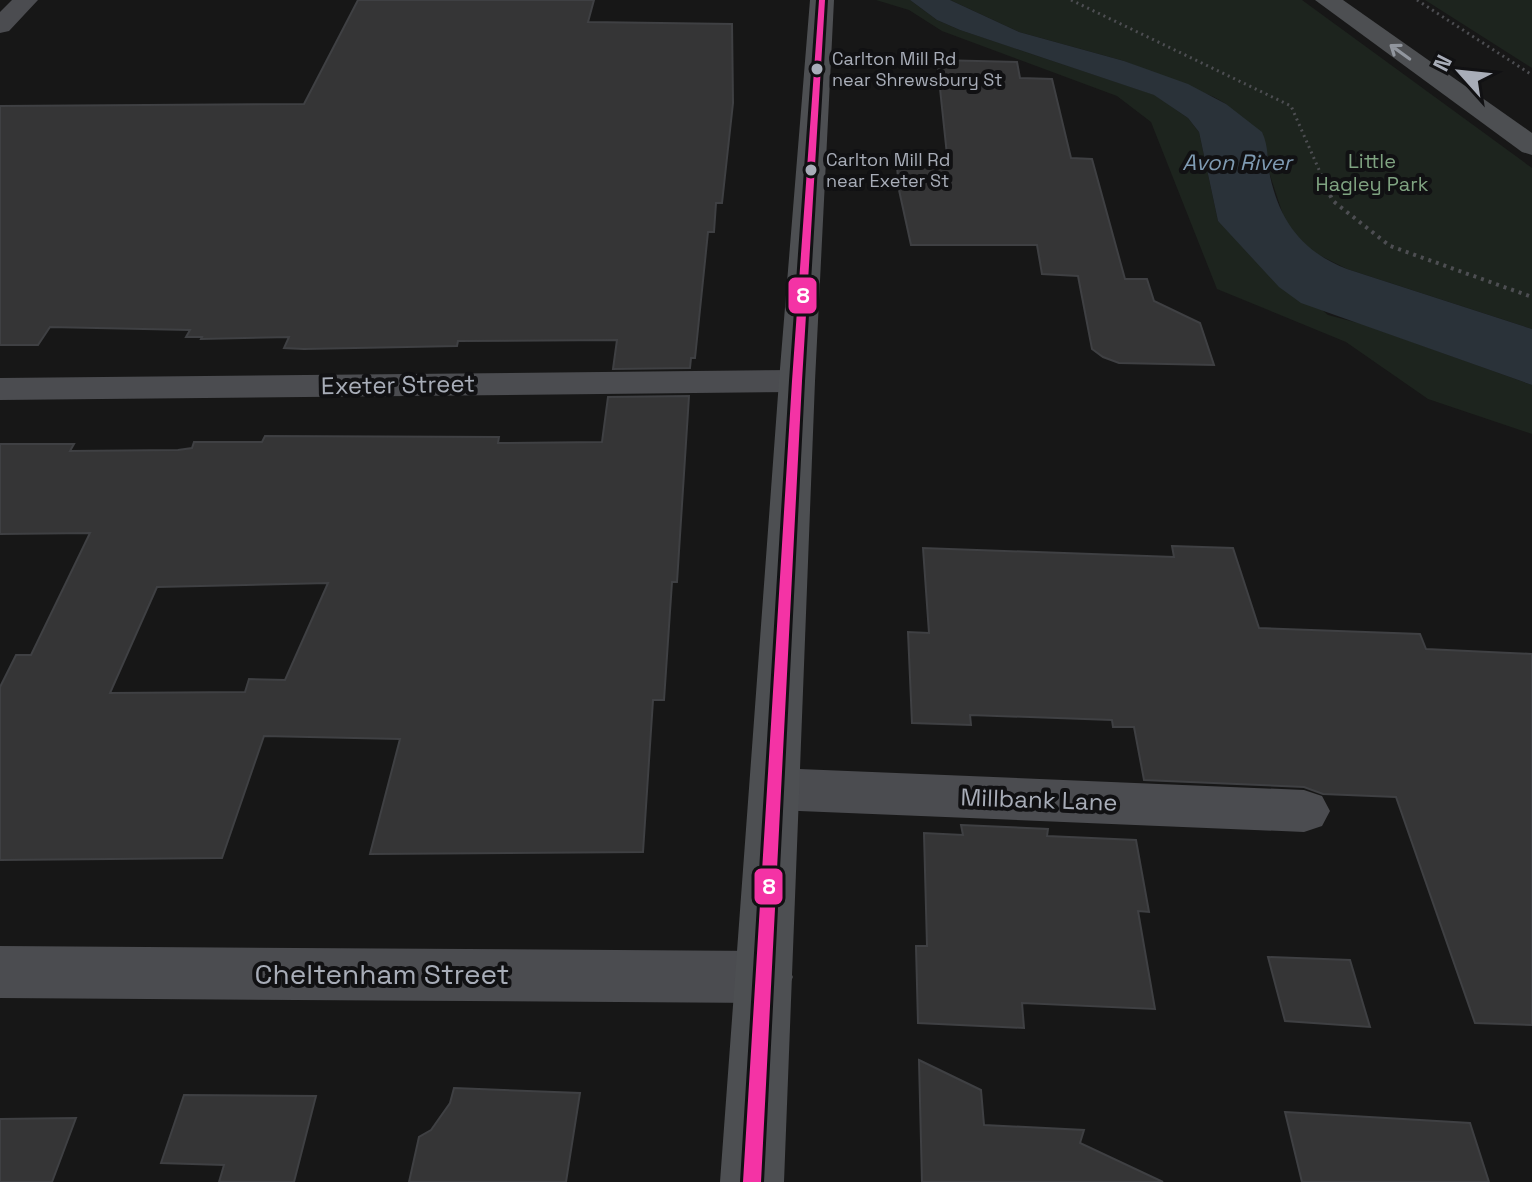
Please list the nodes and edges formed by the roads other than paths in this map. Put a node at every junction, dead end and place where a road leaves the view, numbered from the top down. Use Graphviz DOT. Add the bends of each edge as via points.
graph roads {
  1 [pos="822,0"];
  2 [pos="1327,0"];
  3 [pos="1366,0"];
  4 [pos="15,5"];
  5 [pos="0,26"];
  6 [pos="1470,71"];
  7 [pos="1532,146"];
  8 [pos="797,381"];
  9 [pos="0,389"];
  10 [pos="775,789"];
  11 [pos="1304,811"];
  12 [pos="0,972"];
  13 [pos="764,977"];
  14 [pos="752,1182"];
  1 -- 8 [label="main road"];
  7 -- 2 [label="main road, one-way"];
  3 -- 6 [label="main road"];
  4 -- 5 [label="street"];
  8 -- 9 [label="street, Exeter Street"];
  8 -- 10 [label="main road"];
  10 -- 11 [label="street, Millbank Lane"];
  10 -- 13 [label="main road"];
  12 -- 13 [label="street, Cheltenham Street"];
  13 -- 14 [label="main road"];
}
